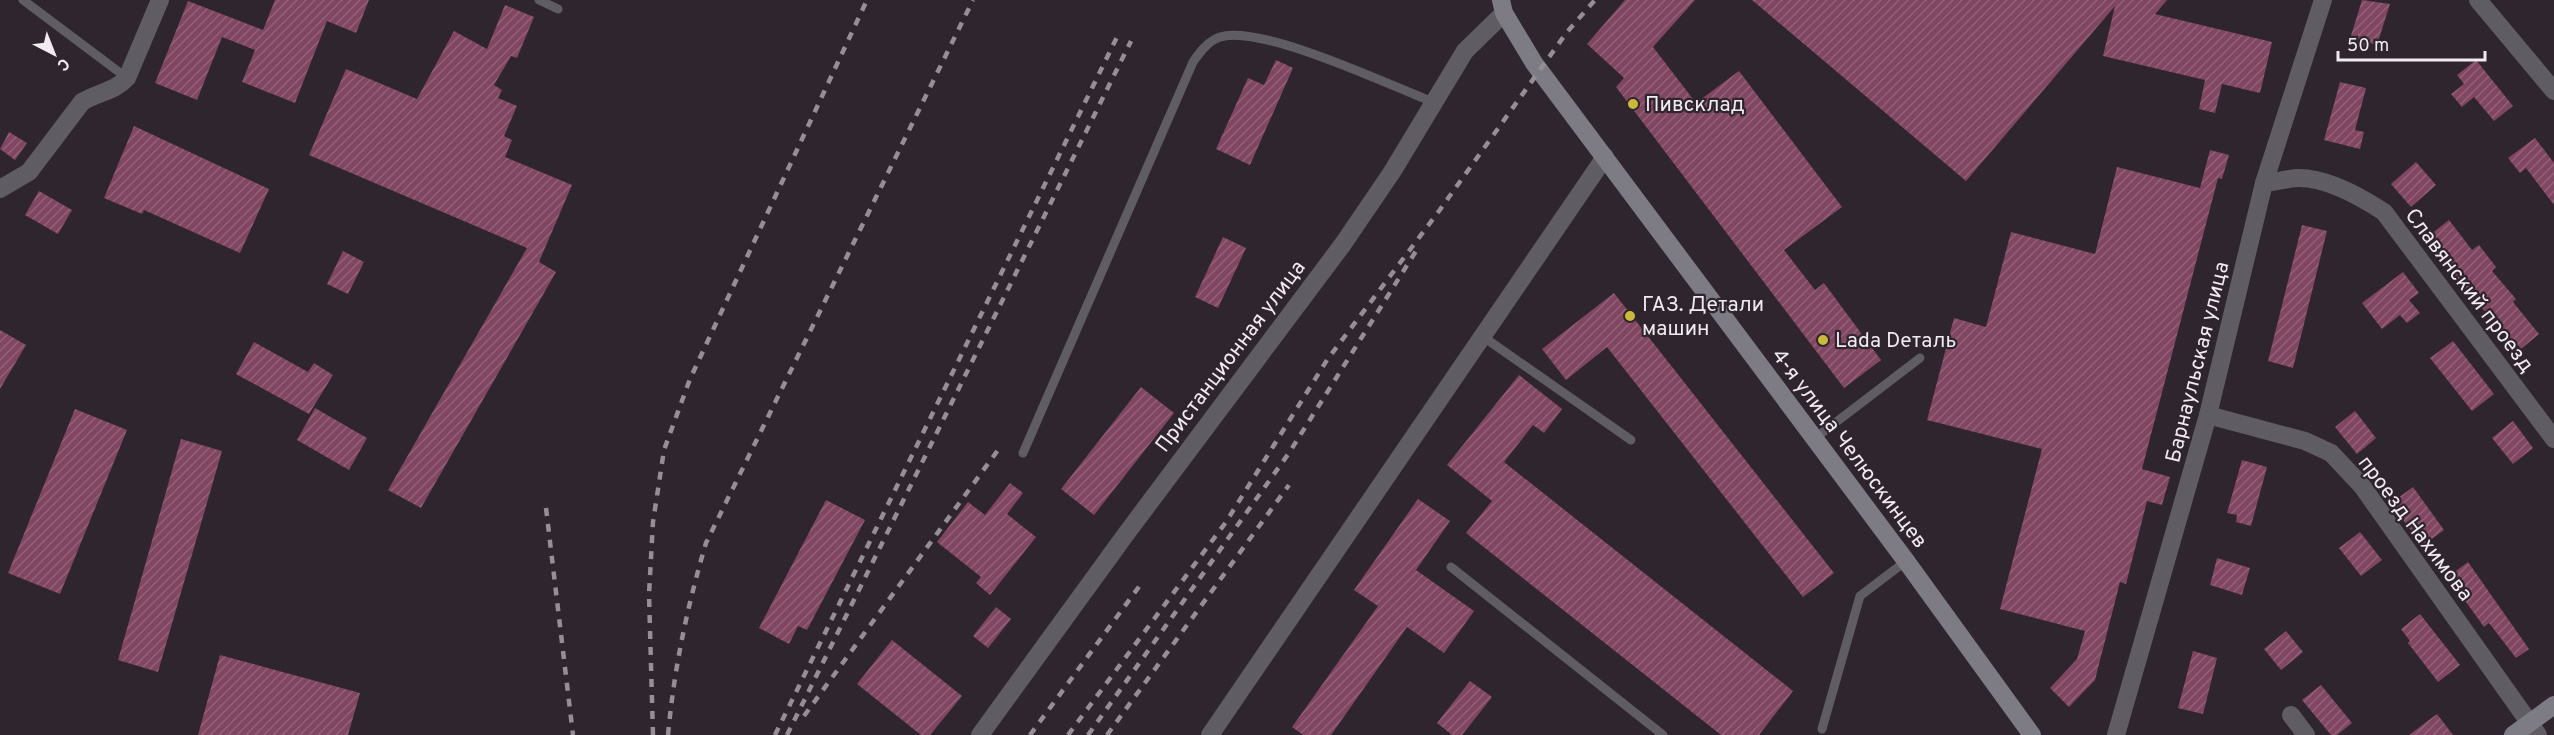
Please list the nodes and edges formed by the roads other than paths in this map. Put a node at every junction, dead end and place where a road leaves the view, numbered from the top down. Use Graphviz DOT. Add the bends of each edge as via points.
graph roads {
  1 [pos="23,0"];
  2 [pos="160,0"];
  3 [pos="539,0"];
  4 [pos="2323,0"];
  5 [pos="2478,0"];
  6 [pos="1502,7"];
  7 [pos="558,9"];
  8 [pos="128,78"];
  9 [pos="2551,81"];
  10 [pos="1433,102"];
  11 [pos="1605,157"];
  12 [pos="2264,183"];
  13 [pos="0,189"];
  14 [pos="1482,336"];
  15 [pos="1920,358"];
  16 [pos="2208,416"];
  17 [pos="1814,439"];
  18 [pos="2554,439"];
  19 [pos="1631,440"];
  20 [pos="1023,453"];
  21 [pos="1906,561"];
  22 [pos="1451,567"];
  23 [pos="2554,705"];
  24 [pos="2291,715"];
  25 [pos="1822,729"];
  26 [pos="2533,729"];
  27 [pos="980,735"];
  28 [pos="1210,735"];
  29 [pos="1663,735"];
  30 [pos="2032,735"];
  31 [pos="2116,735"];
  32 [pos="2306,735"];
  33 [pos="2513,735"];
  1 -- 8 [label="lane"];
  2 -- 8 [label="street"];
  3 -- 7 [label="lane"];
  4 -- 12 [label="street, Барнаульская улица"];
  5 -- 9 [label="street"];
  6 -- 10 [label="street, Пристанционная улица" via="1465,51"];
  6 -- 11 [label="main road, 4-я улица Челюскинцев" via="1534,63"];
  8 -- 13 [label="street" via="119,87 82,102 29,172"];
  10 -- 20 [label="lane" via="1283,44 1237,35 1219,37 1206,46 1193,62"];
  10 -- 27 [label="street, Пристанционная улица" via="1343,244"];
  11 -- 14 [label="street"];
  11 -- 17 [label="main road, 4-я улица Челюскинцев"];
  12 -- 16 [label="street, Барнаульская улица"];
  12 -- 18 [label="street, Славянский проезд" via="2311,179 2364,199 2384,212"];
  14 -- 19 [label="lane"];
  14 -- 28 [label="street"];
  15 -- 17 [label="lane"];
  16 -- 26 [label="street, проезд Нахимова" via="2306,441 2331,453 2362,486"];
  16 -- 31 [label="street, Барнаульская улица"];
  17 -- 21 [label="main road, 4-я улица Челюскинцев"];
  21 -- 25 [label="lane" via="1860,596"];
  21 -- 30 [label="main road, 4-я улица Челюскинцев"];
  22 -- 29 [label="lane"];
  23 -- 26 [label="main road"];
  24 -- 32 [label="street"];
  26 -- 33 [label="main road"];
}
